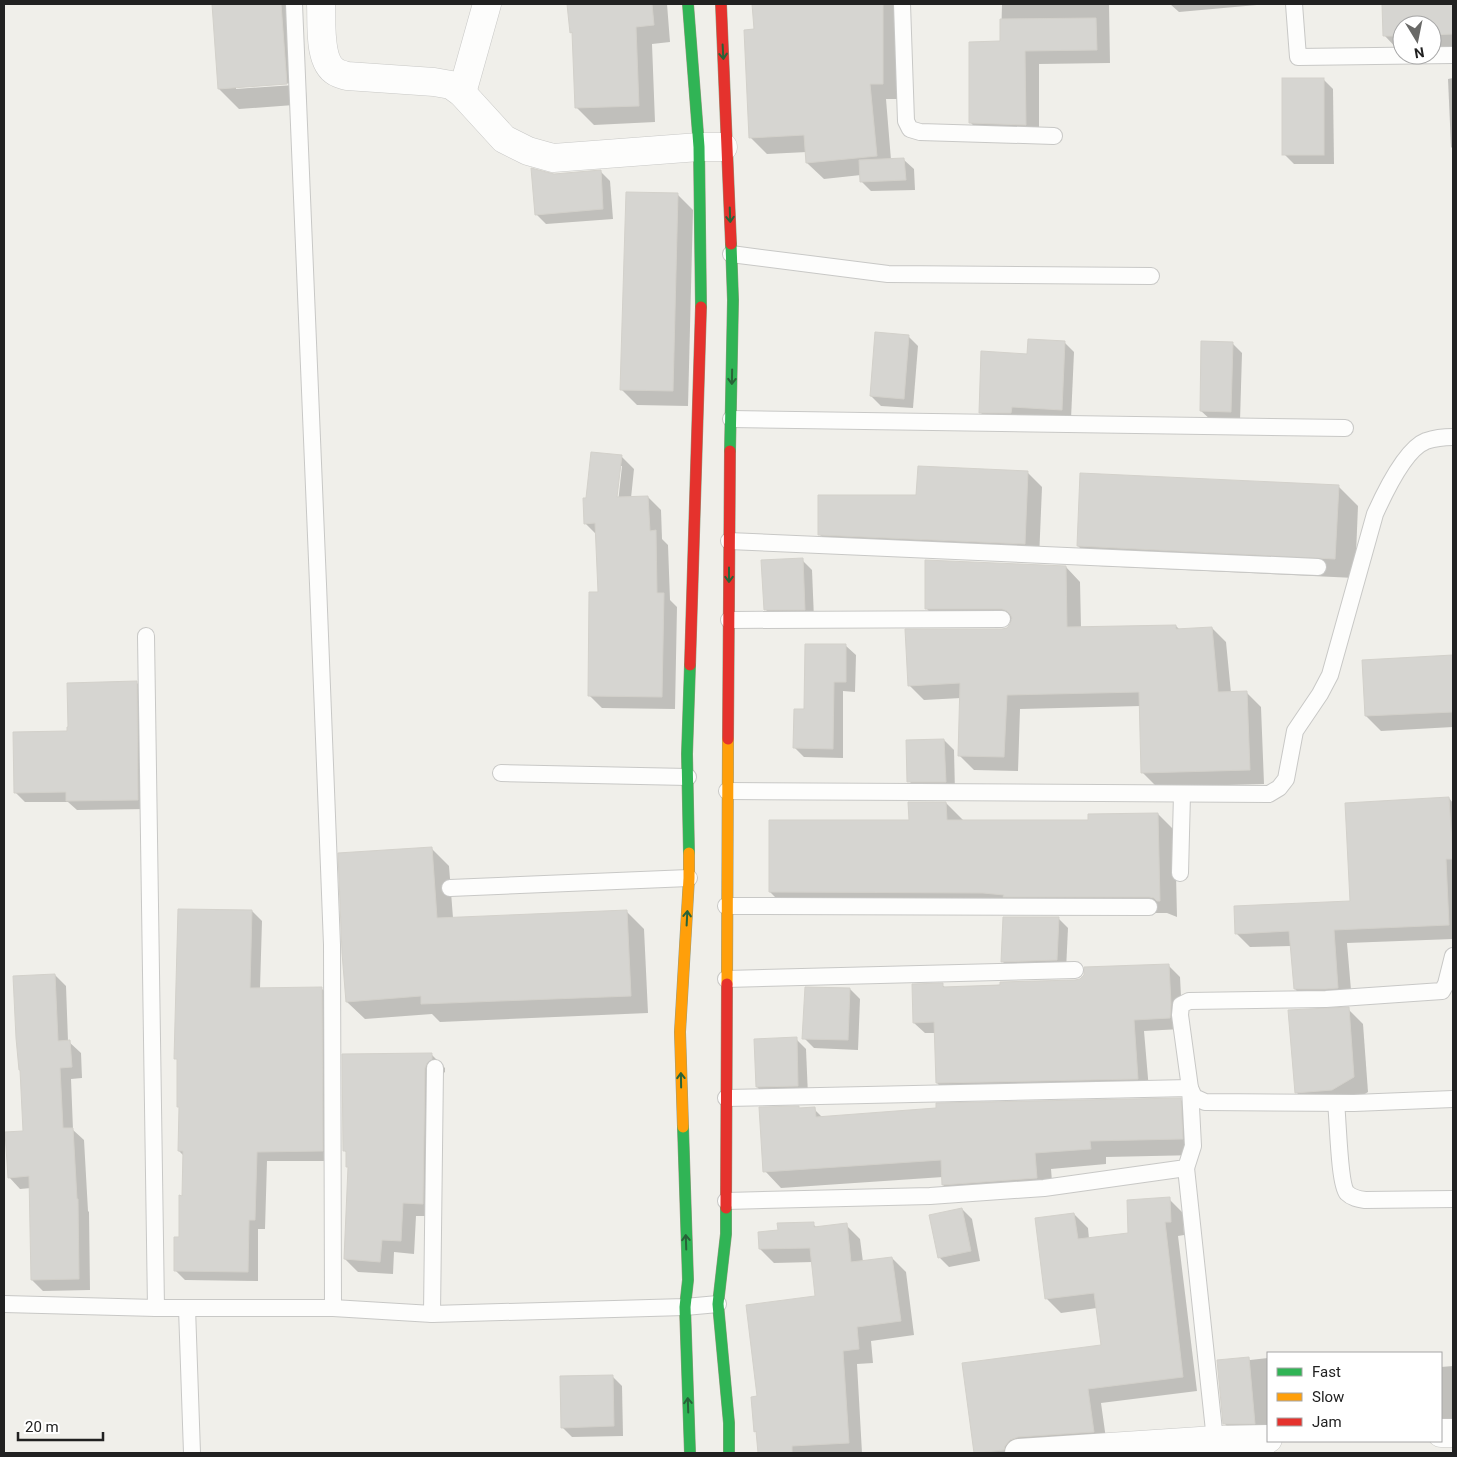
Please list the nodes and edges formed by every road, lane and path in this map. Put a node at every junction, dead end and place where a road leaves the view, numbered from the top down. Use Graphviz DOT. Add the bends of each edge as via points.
graph roads {
  1 [pos="294,4"];
  2 [pos="321,4"];
  3 [pos="487,4"];
  4 [pos="688,4"];
  5 [pos="721,4"];
  6 [pos="902,4"];
  7 [pos="1294,4"];
  8 [pos="1453,55"];
  9 [pos="462,93"];
  10 [pos="1054,136"];
  11 [pos="728,147"];
  12 [pos="700,148"];
  13 [pos="731,254"];
  14 [pos="1151,276"];
  15 [pos="731,419"];
  16 [pos="1345,428"];
  17 [pos="1453,437"];
  18 [pos="729,541"];
  19 [pos="1318,567"];
  20 [pos="1002,619"];
  21 [pos="729,620"];
  22 [pos="146,636"];
  23 [pos="501,773"];
  24 [pos="688,777"];
  25 [pos="727,791"];
  26 [pos="1182,794"];
  27 [pos="1180,872"];
  28 [pos="689,878"];
  29 [pos="450,888"];
  30 [pos="726,906"];
  31 [pos="1149,907"];
  32 [pos="1453,956"];
  33 [pos="1075,970"];
  34 [pos="726,979"];
  35 [pos="435,1068"];
  36 [pos="1190,1088"];
  37 [pos="726,1098"];
  38 [pos="1453,1099"];
  39 [pos="1336,1102"];
  40 [pos="1186,1168"];
  41 [pos="1453,1199"];
  42 [pos="726,1201"];
  43 [pos="4,1304"];
  44 [pos="718,1304"];
  45 [pos="684,1307"];
  46 [pos="156,1308"];
  47 [pos="187,1308"];
  48 [pos="333,1308"];
  49 [pos="432,1314"];
  50 [pos="1267,1439"];
  51 [pos="1215,1447"];
  52 [pos="192,1453"];
  53 [pos="690,1453"];
  54 [pos="729,1453"];
  55 [pos="1019,1453"];
  1 -- 48 [label="lane" via="332,945"];
  2 -- 9 [label="street" via="322,47 334,72 347,76 451,84"];
  3 -- 9 [label="street"];
  4 -- 12 [label="main road"];
  5 -- 11 [label="main road, one-way"];
  6 -- 10 [label="lane" via="906,121 910,129 920,132"];
  7 -- 8 [label="lane" via="1298,57"];
  9 -- 12 [label="street" via="504,139 528,152 552,158"];
  11 -- 12 [label="street"];
  11 -- 13 [label="main road, one-way"];
  12 -- 24 [label="main road" via="701,309"];
  13 -- 14 [label="lane" via="888,274"];
  13 -- 15 [label="main road, one-way"];
  15 -- 16 [label="lane"];
  15 -- 18 [label="main road"];
  17 -- 26 [label="lane" via="1425,441 1410,451 1374,514 1330,675 1295,731 1286,779 1269,794"];
  18 -- 19 [label="lane"];
  18 -- 21 [label="main road, one-way"];
  20 -- 21 [label="lane"];
  21 -- 25 [label="main road"];
  22 -- 46 [label="lane"];
  23 -- 24 [label="lane"];
  24 -- 28 [label="main road"];
  25 -- 26 [label="lane"];
  25 -- 30 [label="main road"];
  26 -- 27 [label="lane"];
  28 -- 29 [label="lane"];
  45 -- 28 [label="main road, one-way" via="688,1280 680,1032"];
  30 -- 31 [label="lane"];
  30 -- 34 [label="main road"];
  32 -- 36 [label="lane" via="1442,991 1326,999 1189,1001 1181,1006 1180,1015"];
  33 -- 34 [label="lane"];
  34 -- 37 [label="main road"];
  35 -- 49 [label="lane"];
  36 -- 37 [label="lane"];
  36 -- 39 [label="lane" via="1194,1096 1204,1102"];
  36 -- 40 [label="lane" via="1193,1146"];
  37 -- 42 [label="main road"];
  38 -- 39 [label="lane"];
  39 -- 41 [label="lane" via="1345,1191 1354,1198 1365,1200"];
  40 -- 42 [label="lane" via="1044,1188 930,1196"];
  40 -- 51 [label="lane"];
  42 -- 44 [label="main road" via="726,1234"];
  43 -- 46 [label="lane"];
  44 -- 45 [label="lane"];
  44 -- 54 [label="main road"];
  45 -- 49 [label="lane"];
  53 -- 45 [label="main road, one-way"];
  46 -- 47 [label="lane"];
  47 -- 48 [label="lane"];
  47 -- 52 [label="lane"];
  48 -- 49 [label="lane"];
  50 -- 51 [label="street"];
  51 -- 55 [label="street"];
}
